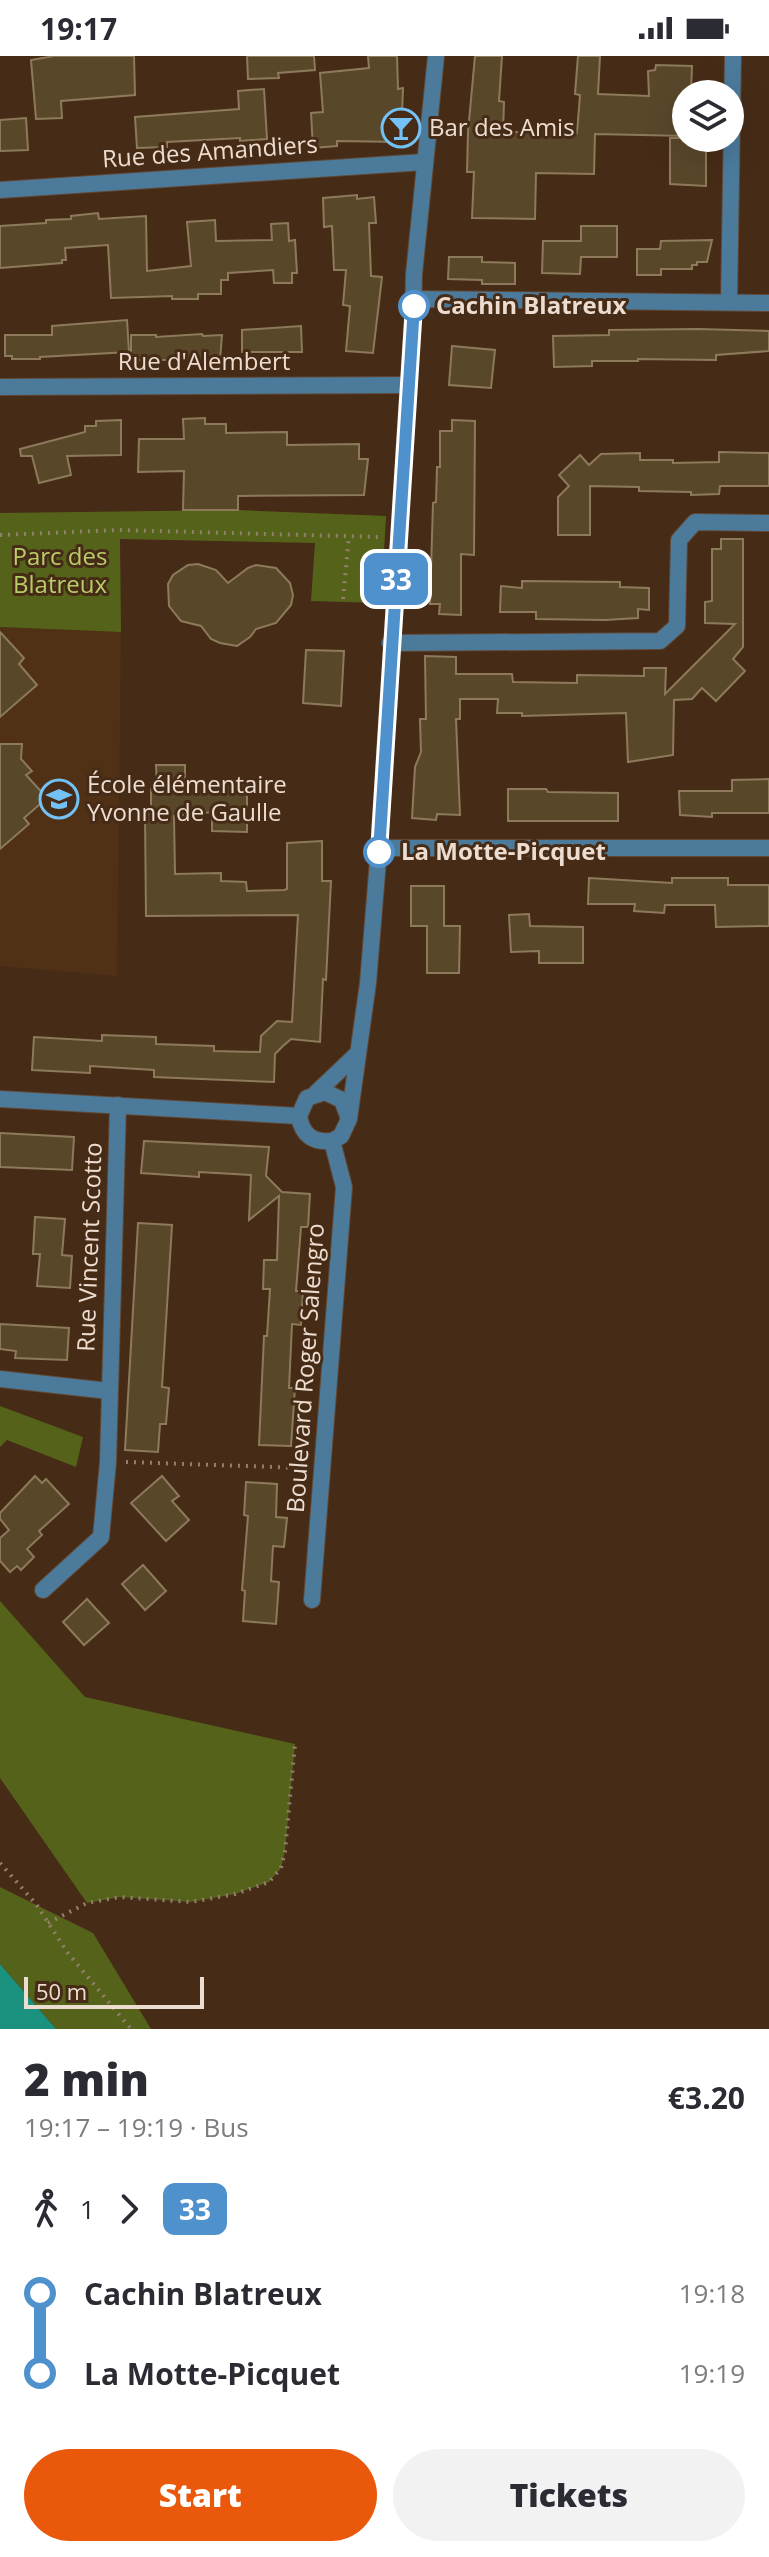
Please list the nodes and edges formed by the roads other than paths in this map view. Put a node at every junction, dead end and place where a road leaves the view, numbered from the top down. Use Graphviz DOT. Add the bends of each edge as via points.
graph roads {
  1 [pos="436,56"];
  2 [pos="733,56"];
  3 [pos="424,162"];
  4 [pos="0,190"];
  5 [pos="414,299"];
  6 [pos="729,302"];
  7 [pos="769,303"];
  8 [pos="409,385"];
  9 [pos="0,387"];
  10 [pos="769,523"];
  11 [pos="390,643"];
  12 [pos="379,848"];
  13 [pos="769,848"];
  14 [pos="358,1053"];
  15 [pos="316,1093"];
  16 [pos="0,1099"];
  17 [pos="118,1105"];
  18 [pos="299,1116"];
  19 [pos="349,1119"];
  20 [pos="332,1141"];
  21 [pos="0,1379"];
  22 [pos="109,1391"];
  23 [pos="43,1590"];
  24 [pos="312,1600"];
  1 -- 3 [label="street"];
  2 -- 6 [label="street"];
  3 -- 4 [label="street, Rue des Amandiers"];
  3 -- 5 [label="street"];
  5 -- 6 [label="street"];
  5 -- 8 [label="street"];
  6 -- 7 [label="street"];
  8 -- 9 [label="street, Rue d'Alembert"];
  8 -- 11 [label="street"];
  10 -- 11 [label="street" via="695,522 679,540 677,626 660,641"];
  11 -- 12 [label="street"];
  12 -- 13 [label="street"];
  12 -- 14 [label="street"];
  14 -- 15 [label="street"];
  14 -- 19 [label="street"];
  15 -- 18 [label="street" via="307,1098"];
  15 -- 19 [label="street" via="335,1095 348,1109"];
  16 -- 17 [label="street"];
  17 -- 18 [label="street"];
  17 -- 22 [label="street, Rue Vincent Scotto"];
  18 -- 20 [label="street" via="305,1134"];
  19 -- 20 [label="street" via="341,1136"];
  20 -- 24 [label="street, Boulevard Roger Salengro" via="344,1187"];
  21 -- 22 [label="street, Rue Vincent Scotto"];
  22 -- 23 [label="street, Rue Vincent Scotto" via="101,1537"];
}
